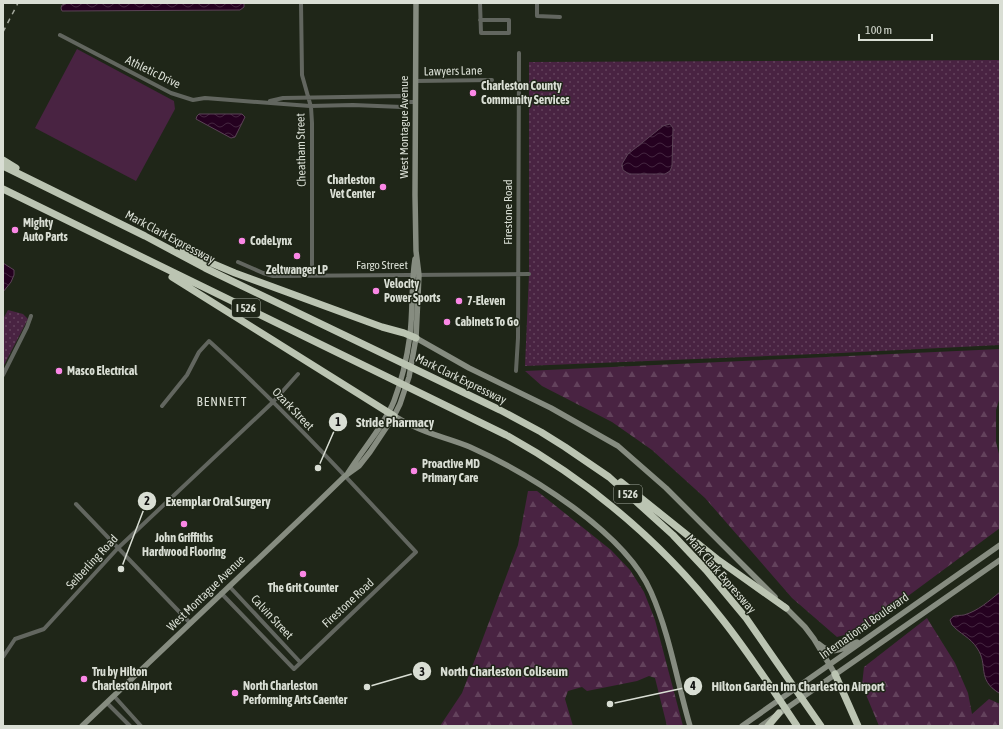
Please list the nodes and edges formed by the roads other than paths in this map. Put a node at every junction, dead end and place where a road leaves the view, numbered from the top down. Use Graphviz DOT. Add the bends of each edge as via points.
graph roads {
  1 [pos="301,3"];
  2 [pos="416,3"];
  3 [pos="480,3"];
  4 [pos="537,3"];
  5 [pos="560,17"];
  6 [pos="480,20"];
  7 [pos="60,35"];
  8 [pos="519,53"];
  9 [pos="492,80"];
  10 [pos="415,82"];
  11 [pos="308,98"];
  12 [pos="268,102"];
  13 [pos="408,102"];
  14 [pos="415,102"];
  15 [pos="310,106"];
  16 [pos="3,160"];
  17 [pos="3,166"];
  18 [pos="41,184"];
  19 [pos="3,189"];
  20 [pos="145,236"];
  21 [pos="110,242"];
  22 [pos="238,262"];
  23 [pos="529,274"];
  24 [pos="312,275"];
  25 [pos="416,275"];
  26 [pos="518,275"];
  27 [pos="31,316"];
  28 [pos="413,336"];
  29 [pos="516,371"];
  30 [pos="298,374"];
  31 [pos="3,375"];
  32 [pos="273,402"];
  33 [pos="162,406"];
  34 [pos="391,414"];
  35 [pos="558,442"];
  36 [pos="345,476"];
  37 [pos="76,504"];
  38 [pos="1000,545"];
  39 [pos="118,548"];
  40 [pos="416,552"];
  41 [pos="1000,560"];
  42 [pos="228,586"];
  43 [pos="221,593"];
  44 [pos="786,608"];
  45 [pos="190,623"];
  46 [pos="870,636"];
  47 [pos="814,640"];
  48 [pos="3,657"];
  49 [pos="300,662"];
  50 [pos="830,664"];
  51 [pos="294,669"];
  52 [pos="835,674"];
  53 [pos="114,696"];
  54 [pos="107,703"];
  55 [pos="779,713"];
  56 [pos="797,725"];
  57 [pos="82,726"];
  58 [pos="130,726"];
  59 [pos="142,726"];
  60 [pos="690,726"];
  61 [pos="742,726"];
  62 [pos="761,726"];
  63 [pos="768,726"];
  64 [pos="821,726"];
  65 [pos="858,726"];
  1 -- 11 [label="street, Cheatham Street" via="301,66"];
  2 -- 10 [label="main road, West Montague Avenue"];
  3 -- 6 [label="street"];
  4 -- 5 [label="street" via="537,16"];
  6 -- 6 [label="street" via="481,33 509,33 509,20"];
  7 -- 12 [label="street, Athletic Drive" via="152,84 188,99"];
  8 -- 26 [label="street, Firestone Road"];
  9 -- 10 [label="street, Lawyers Lane"];
  10 -- 14 [label="main road, West Montague Avenue"];
  11 -- 12 [label="street, Athletic Drive" via="283,98"];
  11 -- 13 [label="street, Athletic Drive" via="403,96"];
  11 -- 15 [label="street, Cheatham Street"];
  12 -- 15 [label="street, Athletic Drive"];
  13 -- 14 [label="street, Athletic Drive"];
  13 -- 15 [label="street, Athletic Drive" via="402,107"];
  14 -- 25 [label="main road, West Montague Avenue"];
  15 -- 24 [label="street, Cheatham Street"];
  16 -- 18 [label="highway"];
  17 -- 18 [label="highway, Mark Clark Expressway / I 526"];
  18 -- 20 [label="highway, Mark Clark Expressway / I 526"];
  19 -- 21 [label="highway, I 526"];
  20 -- 28 [label="highway" via="235,273"];
  20 -- 35 [label="highway, Mark Clark Expressway / I 526" via="205,268 500,410"];
  21 -- 34 [label="highway" via="186,285"];
  21 -- 56 [label="highway, I 526" via="424,394 526,446 574,476 654,542 690,580 730,630"];
  22 -- 24 [label="street, Fargo Street" via="273,276"];
  23 -- 26 [label="street, Fargo Street"];
  24 -- 25 [label="street, Fargo Street"];
  25 -- 26 [label="street, Fargo Street"];
  25 -- 28 [label="main road, West Montague Avenue"];
  26 -- 29 [label="street, Firestone Road"];
  27 -- 31 [label="street"];
  28 -- 34 [label="main road, West Montague Avenue"];
  28 -- 44 [label="main road" via="618,446 666,488"];
  30 -- 32 [label="street, Seiberling Road"];
  32 -- 33 [label="street, Ozark Street" via="209,341 187,375"];
  32 -- 36 [label="street, Ozark Street"];
  32 -- 39 [label="street, Seiberling Road"];
  34 -- 36 [label="main road, West Montague Avenue"];
  34 -- 60 [label="main road" via="412,426 501,462 558,497 595,524 621,548 639,570 651,591 661,618"];
  35 -- 44 [label="highway" via="606,469 717,559"];
  35 -- 64 [label="highway, Mark Clark Expressway / I 526" via="609,477 673,535 706,570 734,603"];
  36 -- 40 [label="street, Ozark Street"];
  36 -- 42 [label="main road, West Montague Avenue"];
  37 -- 39 [label="street"];
  38 -- 46 [label="main road, International Boulevard"];
  39 -- 45 [label="street"];
  39 -- 48 [label="street, Seiberling Road" via="44,629 15,639"];
  40 -- 49 [label="street, Firestone Road"];
  41 -- 52 [label="main road, International Boulevard"];
  42 -- 43 [label="main road, West Montague Avenue"];
  42 -- 49 [label="street, Calvin Street"];
  43 -- 45 [label="main road, West Montague Avenue"];
  43 -- 51 [label="street, Calvin Street"];
  44 -- 47 [label="main road"];
  45 -- 53 [label="main road, West Montague Avenue"];
  46 -- 47 [label="main road" via="837,651 829,651"];
  46 -- 50 [label="main road, International Boulevard"];
  47 -- 50 [label="main road"];
  49 -- 51 [label="street, Firestone Road"];
  50 -- 52 [label="main road"];
  50 -- 61 [label="main road, International Boulevard"];
  52 -- 55 [label="main road, International Boulevard"];
  52 -- 65 [label="highway"];
  53 -- 54 [label="main road, West Montague Avenue"];
  53 -- 59 [label="street"];
  54 -- 57 [label="main road, West Montague Avenue"];
  54 -- 58 [label="street"];
  55 -- 62 [label="main road, International Boulevard"];
  55 -- 63 [label="highway"];
}
